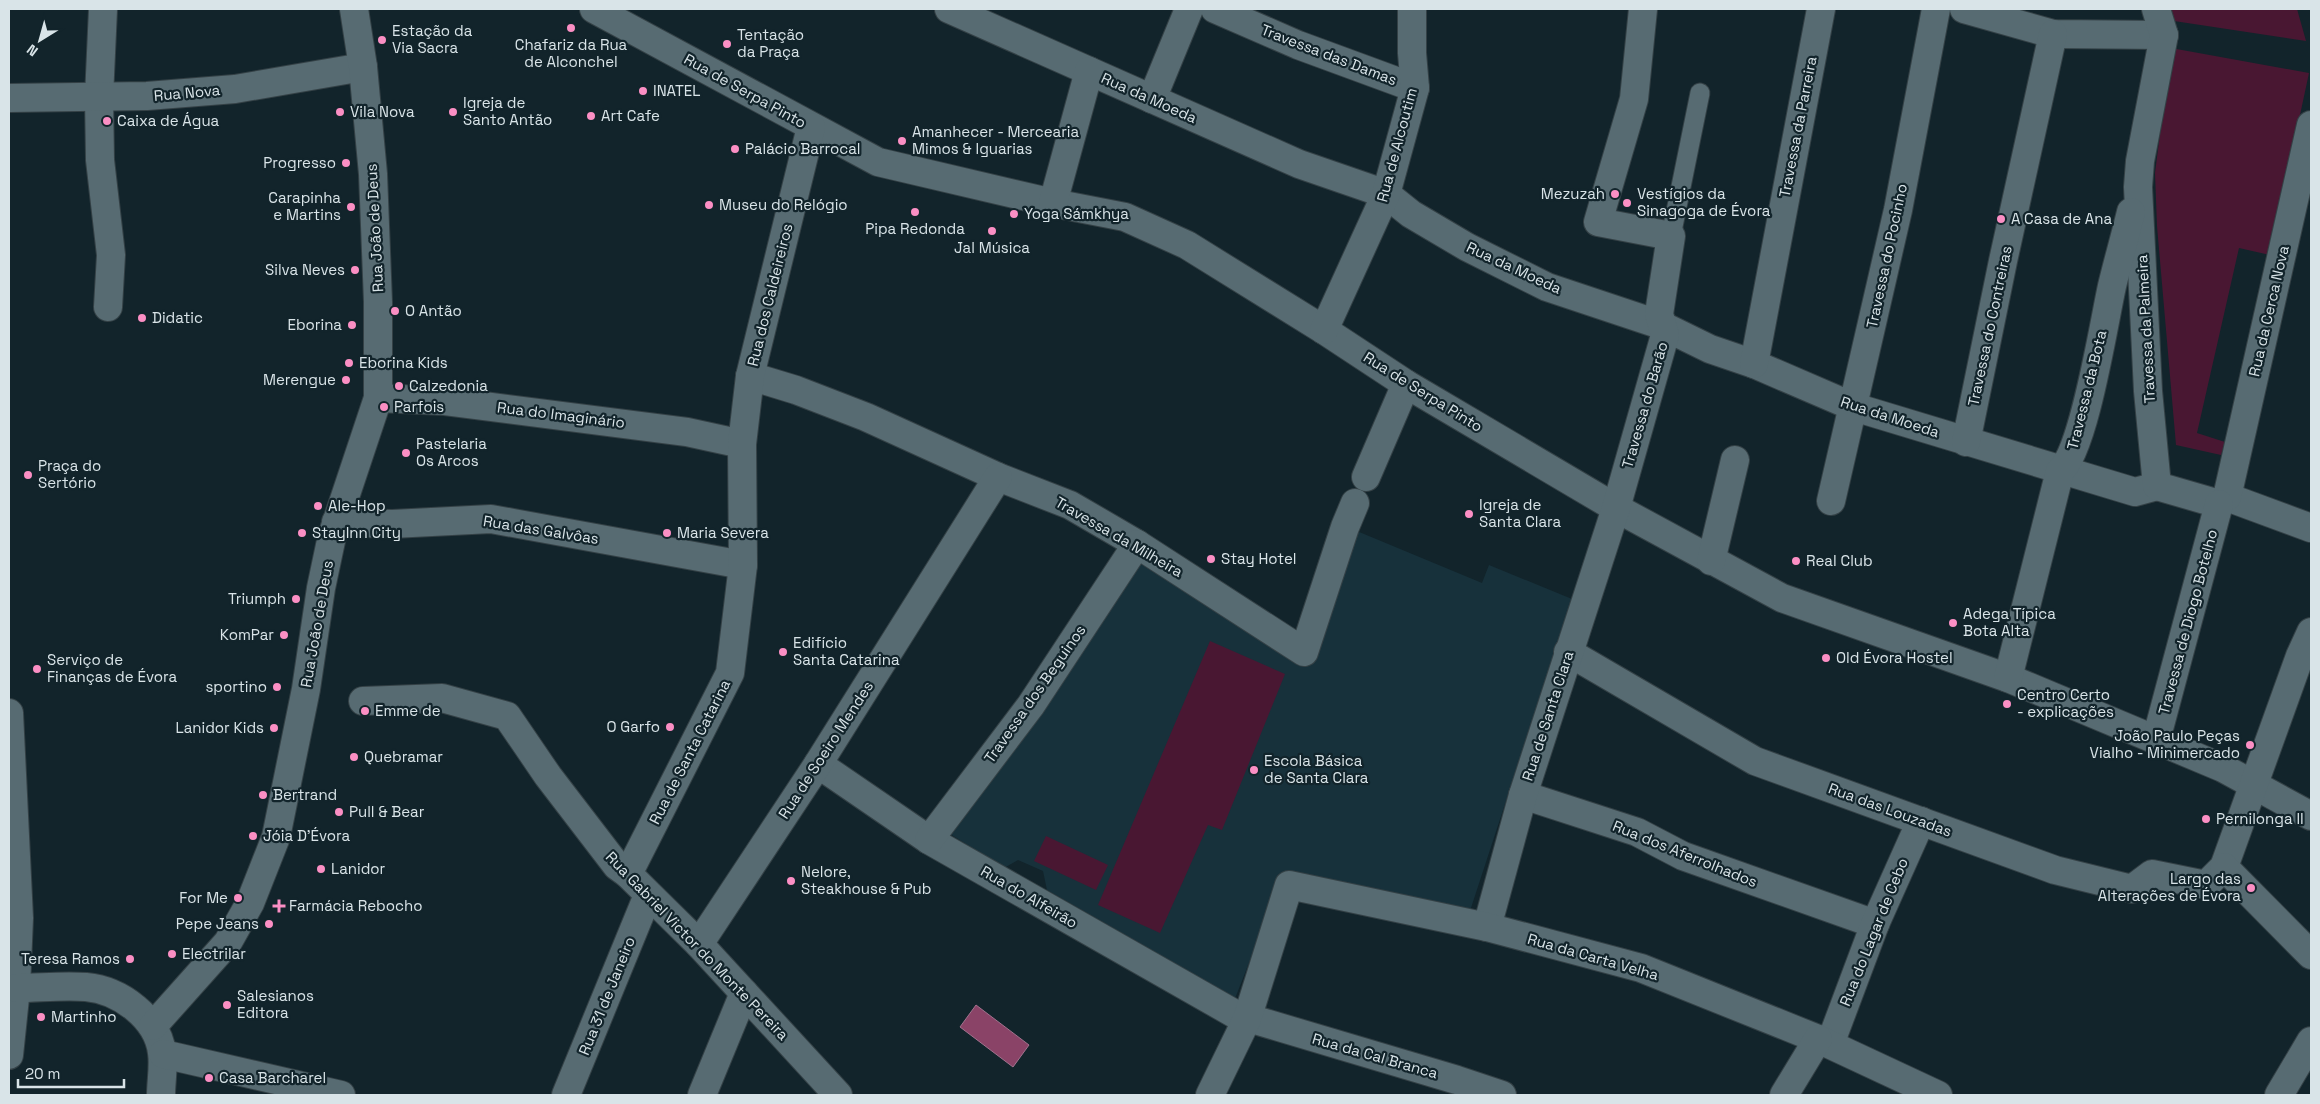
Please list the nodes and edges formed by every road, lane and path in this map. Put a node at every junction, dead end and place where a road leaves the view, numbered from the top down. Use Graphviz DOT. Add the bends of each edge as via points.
graph roads {
  1 [pos="103,9"];
  2 [pos="354,9"];
  3 [pos="594,9"];
  4 [pos="949,9"];
  5 [pos="1189,9"];
  6 [pos="1215,9"];
  7 [pos="1644,9"];
  8 [pos="1821,9"];
  9 [pos="1936,9"];
  10 [pos="1964,9"];
  11 [pos="2156,9"];
  12 [pos="1406,10"];
  13 [pos="2053,34"];
  14 [pos="2164,35"];
  15 [pos="363,67"];
  16 [pos="1090,71"];
  17 [pos="1415,88"];
  18 [pos="1700,93"];
  19 [pos="99,97"];
  20 [pos="9,98"];
  21 [pos="1152,99"];
  22 [pos="2311,126"];
  23 [pos="811,127"];
  24 [pos="2138,186"];
  25 [pos="1386,194"];
  26 [pos="1053,202"];
  27 [pos="1671,236"];
  28 [pos="108,307"];
  29 [pos="1661,325"];
  30 [pos="1324,330"];
  31 [pos="1754,364"];
  32 [pos="750,376"];
  33 [pos="1406,384"];
  34 [pos="378,398"];
  35 [pos="1854,407"];
  36 [pos="1966,442"];
  37 [pos="742,444"];
  38 [pos="1736,460"];
  39 [pos="2060,471"];
  40 [pos="1366,477"];
  41 [pos="998,478"];
  42 [pos="2157,486"];
  43 [pos="2223,501"];
  44 [pos="1831,502"];
  45 [pos="1355,503"];
  46 [pos="1616,508"];
  47 [pos="336,522"];
  48 [pos="2311,528"];
  49 [pos="1137,544"];
  50 [pos="1710,561"];
  51 [pos="743,566"];
  52 [pos="2311,632"];
  53 [pos="1568,652"];
  54 [pos="2008,678"];
  55 [pos="363,701"];
  56 [pos="9,714"];
  57 [pos="2156,740"];
  58 [pos="818,764"];
  59 [pos="2254,784"];
  60 [pos="1523,795"];
  61 [pos="2311,816"];
  62 [pos="1921,821"];
  63 [pos="929,840"];
  64 [pos="2224,867"];
  65 [pos="628,874"];
  66 [pos="648,895"];
  67 [pos="1875,924"];
  68 [pos="1487,927"];
  69 [pos="699,944"];
  70 [pos="2311,955"];
  71 [pos="11,986"];
  72 [pos="744,992"];
  73 [pos="1247,1019"];
  74 [pos="153,1026"];
  75 [pos="1824,1041"];
  76 [pos="2311,1041"];
  77 [pos="163,1054"];
  78 [pos="9,1055"];
  79 [pos="161,1095"];
  80 [pos="341,1095"];
  81 [pos="566,1095"];
  82 [pos="702,1095"];
  83 [pos="838,1095"];
  84 [pos="1210,1095"];
  85 [pos="1502,1095"];
  86 [pos="1784,1095"];
  87 [pos="1938,1095"];
  88 [pos="2279,1095"];
  1 -- 19 [label="street"];
  2 -- 15 [label="street, Rua João de Deus"];
  3 -- 23 [label="street, Rua de Serpa Pinto"];
  4 -- 16 [label="street, Rua da Moeda"];
  5 -- 21 [label="street"];
  6 -- 17 [label="street, Travessa das Damas" via="1298,45"];
  7 -- 27 [label="street" via="1634,99 1598,222"];
  8 -- 31 [label="street, Travessa da Parreira"];
  9 -- 35 [label="street, Travessa do Pocinho" via="1898,210"];
  10 -- 13 [label="street"];
  11 -- 14 [label="street, Travessa da Palmeira"];
  12 -- 17 [label="street, Rua de Alcoutim"];
  13 -- 14 [label="street"];
  13 -- 36 [label="street, Travessa do Contreiras"];
  14 -- 24 [label="street, Travessa da Palmeira"];
  15 -- 19 [label="street, Rua Nova" via="235,89"];
  15 -- 34 [label="street, Rua João de Deus" via="373,174"];
  16 -- 21 [label="street, Rua da Moeda"];
  16 -- 26 [label="street"];
  17 -- 25 [label="street, Rua de Alcoutim"];
  18 -- 27 [label="lane"];
  19 -- 20 [label="street, Rua Nova"];
  19 -- 28 [label="street" via="100,160 111,255"];
  21 -- 25 [label="street, Rua da Moeda" via="1299,164"];
  22 -- 43 [label="street, Rua da Cerca Nova"];
  23 -- 26 [label="street, Rua de Serpa Pinto" via="878,162"];
  23 -- 32 [label="street, Rua dos Caldeireiros"];
  24 -- 39 [label="street, Travessa da Bota" via="2112,284 2082,421 2075,446 2066,466"];
  24 -- 42 [label="street, Travessa da Palmeira" via="2148,392"];
  25 -- 29 [label="street, Rua da Moeda" via="1411,214 1467,247 1547,287"];
  25 -- 30 [label="street, Rua de Alcoutim"];
  26 -- 30 [label="street, Rua de Serpa Pinto" via="1126,217 1187,245"];
  27 -- 29 [label="street, Travessa do Barão" via="1659,314"];
  29 -- 31 [label="street, Rua da Moeda" via="1710,350"];
  29 -- 46 [label="street, Travessa do Barão" via="1664,335"];
  30 -- 33 [label="street, Rua de Serpa Pinto"];
  31 -- 35 [label="street, Rua da Moeda"];
  32 -- 37 [label="street, Rua dos Caldeireiros"];
  32 -- 41 [label="street, Travessa da Milheira" via="866,417"];
  33 -- 40 [label="street"];
  33 -- 46 [label="street, Rua de Serpa Pinto"];
  34 -- 37 [label="street, Rua do Imaginário" via="445,401 687,432"];
  34 -- 47 [label="street, Rua João de Deus"];
  35 -- 36 [label="street, Rua da Moeda"];
  35 -- 44 [label="street, Travessa do Pocinho"];
  36 -- 39 [label="street, Rua da Moeda"];
  37 -- 51 [label="street, Rua de Santa Catarina"];
  38 -- 50 [label="street"];
  39 -- 42 [label="street, Rua da Moeda" via="2135,492"];
  39 -- 54 [label="street, Travessa da Bota"];
  41 -- 49 [label="street, Travessa da Milheira" via="1070,505"];
  41 -- 58 [label="street, Rua de Soeiro Mendes"];
  42 -- 43 [label="street"];
  43 -- 48 [label="street"];
  43 -- 57 [label="street, Travessa de Diogo Botelho"];
  45 -- 49 [label="street, Travessa da Milheira" via="1304,652"];
  46 -- 50 [label="street, Rua de Serpa Pinto"];
  46 -- 53 [label="street, Rua de Santa Clara"];
  47 -- 51 [label="street, Rua das Galvôas" via="392,524 491,519"];
  47 -- 74 [label="street, Rua João de Deus" via="276,837 250,903 228,942"];
  49 -- 63 [label="street, Travessa dos Beguinos" via="1031,705"];
  50 -- 54 [label="street, Rua de Serpa Pinto" via="1782,598"];
  51 -- 65 [label="street, Rua de Santa Catarina" via="730,673"];
  52 -- 59 [label="street"];
  53 -- 60 [label="street, Rua de Santa Clara"];
  53 -- 62 [label="street, Rua das Louzadas" via="1755,761"];
  54 -- 57 [label="street, Rua de Serpa Pinto"];
  55 -- 65 [label="street, Rua Gabriel Victor do Monte Pereira" via="442,698 507,716 548,776 617,866"];
  56 -- 71 [label="street" via="19,918"];
  57 -- 59 [label="street, Rua de Serpa Pinto"];
  58 -- 63 [label="street, Rua do Alfeirão"];
  58 -- 69 [label="street, Rua de Soeiro Mendes"];
  59 -- 61 [label="street"];
  59 -- 64 [label="street"];
  60 -- 67 [label="street, Rua dos Aferrolhados" via="1637,832 1683,856"];
  60 -- 68 [label="street, Rua de Santa Clara"];
  62 -- 64 [label="street, Rua das Louzadas" via="2055,870 2132,888 2152,874 2206,885"];
  62 -- 67 [label="street, Rua do Lagar de Cebo"];
  63 -- 73 [label="street, Rua do Alfeirão"];
  64 -- 70 [label="street"];
  65 -- 66 [label="street, Rua Gabriel Victor do Monte Pereira"];
  66 -- 69 [label="street, Rua Gabriel Victor do Monte Pereira"];
  66 -- 81 [label="street, Rua 31 de Janeiro"];
  67 -- 75 [label="street, Rua do Lagar de Cebo"];
  68 -- 73 [label="street, Rua da Carta Velha" via="1289,885"];
  68 -- 75 [label="street, Rua da Carta Velha" via="1641,968"];
  69 -- 72 [label="street, Rua Gabriel Victor do Monte Pereira"];
  71 -- 74 [label="street" via="87,987 122,1000"];
  71 -- 78 [label="street"];
  72 -- 82 [label="street"];
  72 -- 83 [label="street, Rua Gabriel Victor do Monte Pereira"];
  73 -- 84 [label="street"];
  73 -- 85 [label="street, Rua da Cal Branca"];
  74 -- 77 [label="street"];
  75 -- 86 [label="street, Rua do Lagar de Cebo"];
  75 -- 87 [label="street, Rua da Carta Velha"];
  76 -- 88 [label="street"];
  77 -- 79 [label="street"];
  77 -- 80 [label="street"];
}
